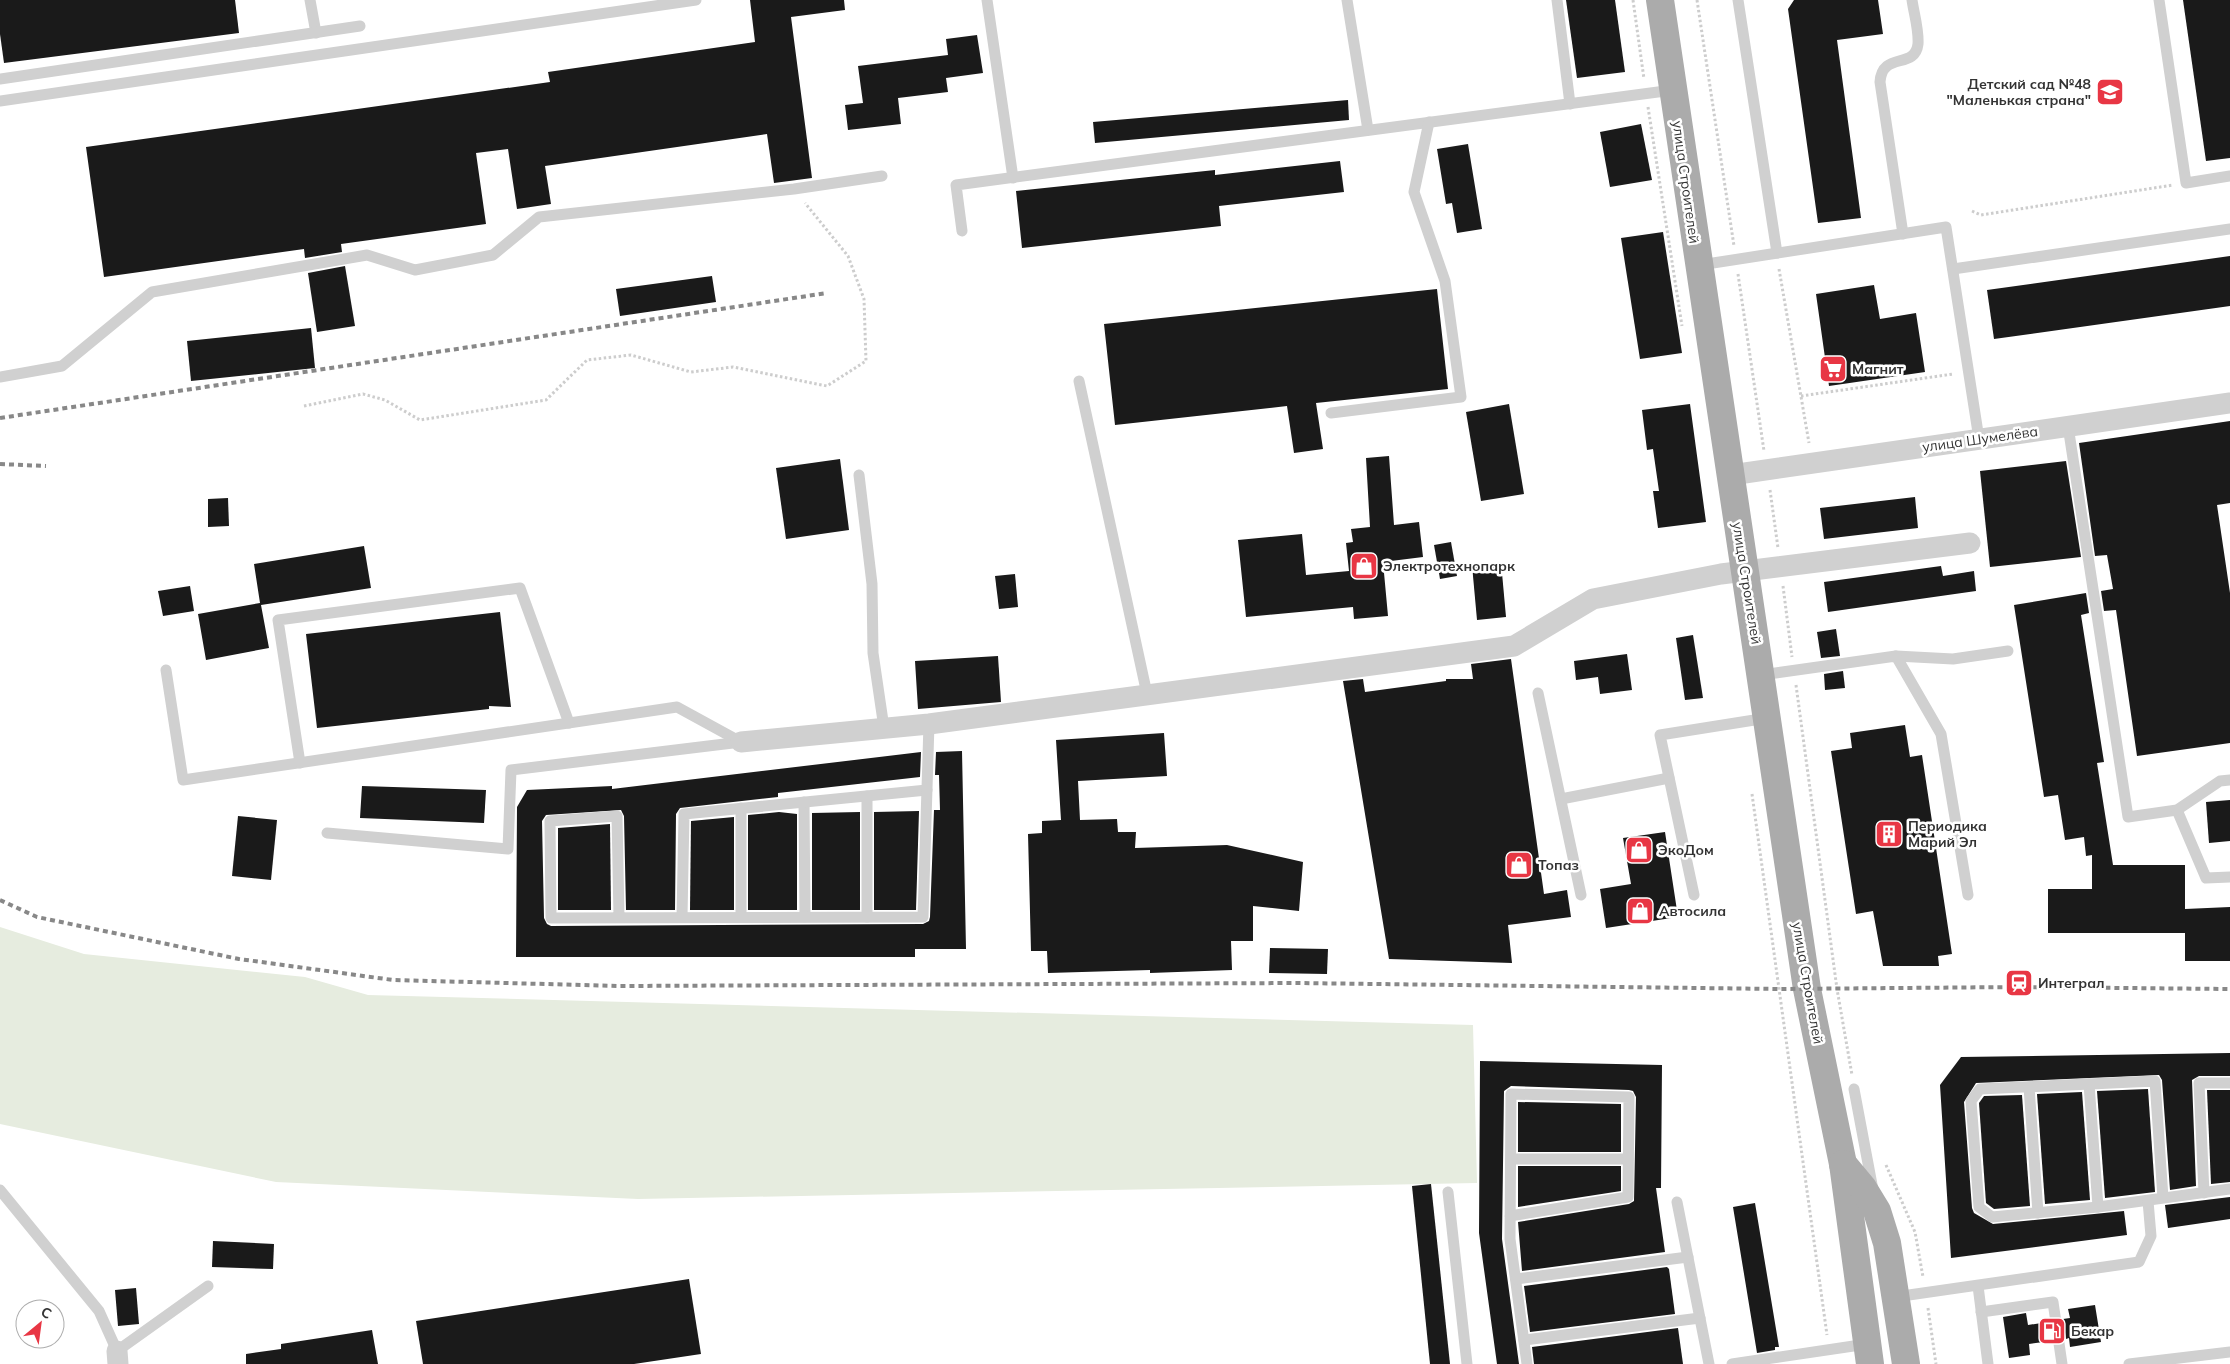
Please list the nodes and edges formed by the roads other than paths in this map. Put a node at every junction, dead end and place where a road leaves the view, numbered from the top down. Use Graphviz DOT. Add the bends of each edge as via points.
graph roads {
  1 [pos="310,0"];
  2 [pos="696,0"];
  3 [pos="987,0"];
  4 [pos="1347,0"];
  5 [pos="1556,0"];
  6 [pos="1660,0"];
  7 [pos="1738,0"];
  8 [pos="1912,0"];
  9 [pos="2159,0"];
  10 [pos="360,26"];
  11 [pos="316,33"];
  12 [pos="0,79"];
  13 [pos="1673,90"];
  14 [pos="0,101"];
  15 [pos="1570,104"];
  16 [pos="1429,122"];
  17 [pos="1368,130"];
  18 [pos="882,176"];
  19 [pos="2230,176"];
  20 [pos="1013,178"];
  21 [pos="2230,229"];
  22 [pos="962,231"];
  23 [pos="1903,234"];
  24 [pos="1776,253"];
  25 [pos="1698,265"];
  26 [pos="1952,269"];
  27 [pos="0,377"];
  28 [pos="1079,381"];
  29 [pos="2230,403"];
  30 [pos="1332,413"];
  31 [pos="2068,426"];
  32 [pos="1979,439"];
  33 [pos="859,475"];
  34 [pos="1731,475"];
  35 [pos="1970,543"];
  36 [pos="1746,571"];
  37 [pos="2008,651"];
  38 [pos="1896,656"];
  39 [pos="166,670"];
  40 [pos="1761,675"];
  41 [pos="1538,693"];
  42 [pos="1147,694"];
  43 [pos="1767,718"];
  44 [pos="569,723"];
  45 [pos="929,724"];
  46 [pos="884,728"];
  47 [pos="741,742"];
  48 [pos="300,763"];
  49 [pos="1669,778"];
  50 [pos="2230,780"];
  51 [pos="927,790"];
  52 [pos="867,796"];
  53 [pos="1560,799"];
  54 [pos="804,802"];
  55 [pos="741,808"];
  56 [pos="2177,810"];
  57 [pos="327,833"];
  58 [pos="2230,877"];
  59 [pos="1581,895"];
  60 [pos="1694,895"];
  61 [pos="1968,895"];
  62 [pos="619,918"];
  63 [pos="682,918"];
  64 [pos="741,918"];
  65 [pos="805,918"];
  66 [pos="867,918"];
  67 [pos="2230,1083"];
  68 [pos="2089,1084"];
  69 [pos="2029,1087"];
  70 [pos="1854,1089"];
  71 [pos="1511,1159"];
  72 [pos="1628,1159"];
  73 [pos="1843,1164"];
  74 [pos="2230,1189"];
  75 [pos="0,1190"];
  76 [pos="1448,1192"];
  77 [pos="2204,1193"];
  78 [pos="2163,1198"];
  79 [pos="2148,1201"];
  80 [pos="1678,1202"];
  81 [pos="2098,1207"];
  82 [pos="1877,1212"];
  83 [pos="2038,1213"];
  84 [pos="1510,1216"];
  85 [pos="1688,1257"];
  86 [pos="1516,1280"];
  87 [pos="208,1286"];
  88 [pos="1978,1286"];
  89 [pos="1895,1297"];
  90 [pos="1982,1312"];
  91 [pos="1700,1318"];
  92 [pos="1524,1340"];
  93 [pos="2230,1352"];
  94 [pos="1869,1354"];
  95 [pos="118,1358"];
  96 [pos="1467,1364"];
  97 [pos="1527,1364"];
  98 [pos="1709,1364"];
  99 [pos="1732,1364"];
  100 [pos="1906,1364"];
  101 [pos="1988,1364"];
  102 [pos="2062,1364"];
  103 [pos="2129,1364"];
  1 -- 11 [label="lane"];
  2 -- 14 [label="lane"];
  3 -- 20 [label="lane"];
  4 -- 17 [label="lane"];
  5 -- 15 [label="lane"];
  6 -- 13 [label="main road, улица Строителей"];
  7 -- 24 [label="lane"];
  8 -- 23 [label="lane" via="1918,43 1916,50 1906,60 1890,63 1884,68 1880,82"];
  9 -- 19 [label="lane" via="2186,183"];
  10 -- 11 [label="lane"];
  11 -- 12 [label="lane"];
  13 -- 15 [label="lane"];
  13 -- 25 [label="main road, улица Строителей"];
  15 -- 16 [label="lane"];
  16 -- 17 [label="lane"];
  16 -- 30 [label="lane" via="1414,192 1445,281 1461,397"];
  17 -- 20 [label="lane"];
  18 -- 27 [label="lane" via="539,217 493,255 414,270 367,256 152,292 62,366"];
  20 -- 22 [label="lane" via="956,185"];
  21 -- 26 [label="lane"];
  23 -- 24 [label="lane"];
  23 -- 26 [label="lane" via="1946,227"];
  24 -- 25 [label="lane"];
  25 -- 34 [label="main road, улица Строителей"];
  26 -- 32 [label="lane"];
  28 -- 42 [label="lane"];
  29 -- 31 [label="street, улица Шумелёва"];
  31 -- 32 [label="street, улица Шумелёва"];
  31 -- 56 [label="lane" via="2128,817"];
  32 -- 34 [label="street, улица Шумелёва"];
  33 -- 46 [label="lane" via="872,584 873,653"];
  34 -- 36 [label="main road, улица Строителей"];
  35 -- 36 [label="street"];
  36 -- 40 [label="main road, улица Строителей"];
  36 -- 42 [label="street" via="1593,599 1514,646"];
  37 -- 38 [label="lane" via="1953,660"];
  38 -- 40 [label="lane"];
  38 -- 61 [label="lane" via="1941,734"];
  39 -- 48 [label="lane" via="183,780"];
  40 -- 43 [label="main road, улица Строителей"];
  41 -- 53 [label="lane"];
  42 -- 45 [label="street"];
  43 -- 49 [label="lane" via="1660,735"];
  43 -- 73 [label="main road, улица Строителей" via="1807,989"];
  44 -- 47 [label="lane" via="677,707"];
  44 -- 48 [label="lane"];
  44 -- 48 [label="lane" via="520,588 278,620"];
  45 -- 46 [label="street"];
  45 -- 51 [label="lane"];
  46 -- 47 [label="street"];
  47 -- 57 [label="lane" via="511,770 508,849"];
  49 -- 53 [label="lane"];
  49 -- 60 [label="lane"];
  50 -- 56 [label="lane" via="2220,781"];
  51 -- 52 [label="lane"];
  51 -- 66 [label="lane" via="923,917"];
  52 -- 54 [label="lane"];
  52 -- 66 [label="lane"];
  53 -- 59 [label="lane"];
  54 -- 55 [label="lane"];
  54 -- 65 [label="lane"];
  55 -- 63 [label="lane" via="684,814"];
  55 -- 64 [label="lane"];
  56 -- 58 [label="lane" via="2206,878"];
  62 -- 62 [label="lane" via="551,918 550,821 617,816"];
  62 -- 63 [label="lane"];
  63 -- 64 [label="lane"];
  64 -- 65 [label="lane"];
  65 -- 66 [label="lane"];
  67 -- 77 [label="lane" via="2199,1083"];
  68 -- 69 [label="lane"];
  68 -- 78 [label="lane" via="2155,1081"];
  68 -- 81 [label="lane"];
  69 -- 83 [label="lane"];
  69 -- 83 [label="lane" via="1980,1089 1971,1101 1979,1207 1992,1218"];
  70 -- 82 [label="lane"];
  71 -- 72 [label="lane"];
  71 -- 72 [label="lane" via="1511,1094 1629,1097"];
  71 -- 84 [label="lane"];
  72 -- 84 [label="lane" via="1628,1197"];
  73 -- 82 [label="main road, улица Строителей"];
  73 -- 94 [label="main road, улица Строителей"];
  74 -- 77 [label="lane"];
  75 -- 95 [label="lane" via="99,1311"];
  76 -- 96 [label="lane"];
  77 -- 78 [label="lane"];
  78 -- 79 [label="lane"];
  79 -- 81 [label="lane"];
  79 -- 88 [label="lane" via="2151,1236 2139,1262"];
  80 -- 85 [label="lane"];
  81 -- 83 [label="lane"];
  82 -- 89 [label="main road, улица Строителей" via="1887,1243"];
  84 -- 86 [label="lane"];
  85 -- 86 [label="lane"];
  85 -- 91 [label="lane"];
  86 -- 92 [label="lane"];
  87 -- 95 [label="lane"];
  88 -- 89 [label="lane"];
  88 -- 90 [label="lane"];
  89 -- 100 [label="main road, улица Строителей"];
  90 -- 101 [label="lane"];
  90 -- 102 [label="lane" via="2053,1302"];
  91 -- 92 [label="lane"];
  91 -- 98 [label="lane"];
  92 -- 97 [label="lane"];
  93 -- 103 [label="lane"];
  94 -- 99 [label="lane"];
}
